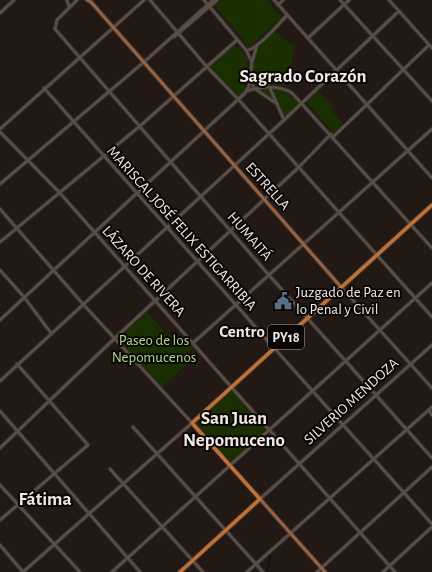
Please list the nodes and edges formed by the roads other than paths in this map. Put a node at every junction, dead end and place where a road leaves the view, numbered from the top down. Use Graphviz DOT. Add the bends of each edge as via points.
graph roads {
  1 [pos="14,0"];
  2 [pos="67,0"];
  3 [pos="77,0"];
  4 [pos="88,0"];
  5 [pos="144,0"];
  6 [pos="150,0"];
  7 [pos="204,0"];
  8 [pos="213,0"];
  9 [pos="217,0"];
  10 [pos="274,0"];
  11 [pos="283,0"];
  12 [pos="340,0"];
  13 [pos="349,0"];
  14 [pos="389,0"];
  15 [pos="278,5"];
  16 [pos="344,5"];
  17 [pos="208,6"];
  18 [pos="69,7"];
  19 [pos="399,11"];
  20 [pos="0,13"];
  21 [pos="288,15"];
  22 [pos="113,27"];
  23 [pos="178,33"];
  24 [pos="372,35"];
  25 [pos="308,38"];
  26 [pos="237,40"];
  27 [pos="257,45"];
  28 [pos="429,45"];
  29 [pos="432,48"];
  30 [pos="246,50"];
  31 [pos="79,57"];
  32 [pos="144,62"];
  33 [pos="252,62"];
  34 [pos="207,67"];
  35 [pos="402,69"];
  36 [pos="337,70"];
  37 [pos="250,80"];
  38 [pos="44,88"];
  39 [pos="254,88"];
  40 [pos="270,88"];
  41 [pos="108,92"];
  42 [pos="245,93"];
  43 [pos="174,96"];
  44 [pos="238,99"];
  45 [pos="432,101"];
  46 [pos="301,103"];
  47 [pos="277,104"];
  48 [pos="366,104"];
  49 [pos="284,120"];
  50 [pos="74,122"];
  51 [pos="140,126"];
  52 [pos="0,128"];
  53 [pos="432,129"];
  54 [pos="204,130"];
  55 [pos="0,132"];
  56 [pos="269,133"];
  57 [pos="332,136"];
  58 [pos="408,152"];
  59 [pos="104,157"];
  60 [pos="28,161"];
  61 [pos="171,161"];
  62 [pos="234,165"];
  63 [pos="299,166"];
  64 [pos="432,178"];
  65 [pos="373,182"];
  66 [pos="0,184"];
  67 [pos="59,192"];
  68 [pos="136,193"];
  69 [pos="200,196"];
  70 [pos="264,200"];
  71 [pos="432,205"];
  72 [pos="0,209"];
  73 [pos="339,213"];
  74 [pos="411,224"];
  75 [pos="167,227"];
  76 [pos="17,228"];
  77 [pos="230,230"];
  78 [pos="94,233"];
  79 [pos="0,242"];
  80 [pos="304,244"];
  81 [pos="432,248"];
  82 [pos="378,255"];
  83 [pos="197,262"];
  84 [pos="124,267"];
  85 [pos="0,270"];
  86 [pos="54,270"];
  87 [pos="268,274"];
  88 [pos="432,283"];
  89 [pos="341,287"];
  90 [pos="24,297"];
  91 [pos="416,298"];
  92 [pos="156,301"];
  93 [pos="83,304"];
  94 [pos="235,304"];
  95 [pos="432,317"];
  96 [pos="307,318"];
  97 [pos="0,320"];
  98 [pos="381,330"];
  99 [pos="51,333"];
  100 [pos="114,338"];
  101 [pos="193,343"];
  102 [pos="432,345"];
  103 [pos="274,348"];
  104 [pos="346,360"];
  105 [pos="17,364"];
  106 [pos="410,364"];
  107 [pos="0,381"];
  108 [pos="232,387"];
  109 [pos="432,388"];
  110 [pos="312,390"];
  111 [pos="376,394"];
  112 [pos="49,402"];
  113 [pos="432,407"];
  114 [pos="429,410"];
  115 [pos="0,411"];
  116 [pos="432,415"];
  117 [pos="192,423"];
  118 [pos="343,424"];
  119 [pos="133,426"];
  120 [pos="407,429"];
  121 [pos="269,430"];
  122 [pos="18,432"];
  123 [pos="0,448"];
  124 [pos="157,453"];
  125 [pos="432,458"];
  126 [pos="372,459"];
  127 [pos="300,464"];
  128 [pos="229,465"];
  129 [pos="110,468"];
  130 [pos="432,468"];
  131 [pos="55,473"];
  132 [pos="123,483"];
  133 [pos="0,485"];
  134 [pos="403,493"];
  135 [pos="195,496"];
  136 [pos="330,497"];
  137 [pos="260,499"];
  138 [pos="17,505"];
  139 [pos="89,512"];
  140 [pos="0,520"];
  141 [pos="432,524"];
  142 [pos="162,527"];
  143 [pos="432,527"];
  144 [pos="225,530"];
  145 [pos="360,531"];
  146 [pos="290,534"];
  147 [pos="54,544"];
  148 [pos="0,545"];
  149 [pos="128,558"];
  150 [pos="192,561"];
  151 [pos="256,564"];
  152 [pos="390,566"];
  153 [pos="321,568"];
  154 [pos="23,572"];
  155 [pos="80,572"];
  156 [pos="112,572"];
  157 [pos="140,572"];
  158 [pos="180,572"];
  159 [pos="203,572"];
  160 [pos="247,572"];
  161 [pos="263,572"];
  162 [pos="317,572"];
  163 [pos="325,572"];
  164 [pos="383,572"];
  165 [pos="395,572"];
  1 -- 20 [label="street"];
  2 -- 18 [label="street"];
  3 -- 18 [label="street"];
  4 -- 22 [label="main road, ESTRELLA"];
  5 -- 22 [label="street"];
  6 -- 23 [label="street"];
  7 -- 17 [label="street"];
  8 -- 17 [label="street"];
  9 -- 17 [label="street"];
  10 -- 15 [label="street"];
  11 -- 15 [label="street"];
  12 -- 16 [label="street"];
  13 -- 16 [label="street"];
  14 -- 19 [label="street"];
  15 -- 21 [label="street"];
  16 -- 24 [label="street"];
  16 -- 25 [label="street"];
  17 -- 23 [label="street"];
  17 -- 26 [label="street"];
  18 -- 31 [label="street, HUMAITÁ" via="57,20 55,27"];
  19 -- 24 [label="street"];
  19 -- 28 [label="street"];
  21 -- 25 [label="street"];
  21 -- 27 [label="street"];
  22 -- 31 [label="street"];
  22 -- 32 [label="main road, ESTRELLA"];
  23 -- 32 [label="street"];
  23 -- 34 [label="street"];
  24 -- 35 [label="street"];
  24 -- 36 [label="street"];
  25 -- 36 [label="street"];
  26 -- 30 [label="street"];
  26 -- 34 [label="street"];
  27 -- 30 [label="street"];
  27 -- 33 [label="street"];
  28 -- 29 [label="street"];
  28 -- 35 [label="street"];
  30 -- 33 [label="street"];
  31 -- 38 [label="street"];
  31 -- 41 [label="street, HUMAITÁ"];
  32 -- 41 [label="street"];
  32 -- 43 [label="main road, ESTRELLA"];
  33 -- 37 [label="street"];
  34 -- 43 [label="street"];
  34 -- 44 [label="street"];
  35 -- 45 [label="street"];
  35 -- 48 [label="street"];
  36 -- 46 [label="street"];
  36 -- 48 [label="street"];
  37 -- 39 [label="street"];
  37 -- 42 [label="street"];
  38 -- 50 [label="street, MARISCAL JOSÉ FELIX ESTIGARRIBIA"];
  38 -- 52 [label="street"];
  39 -- 40 [label="street"];
  39 -- 42 [label="street"];
  39 -- 47 [label="street"];
  40 -- 46 [label="street" via="288,90"];
  40 -- 47 [label="street"];
  41 -- 50 [label="street"];
  41 -- 51 [label="street, HUMAITÁ"];
  42 -- 44 [label="street"];
  43 -- 51 [label="street"];
  43 -- 54 [label="main road, ESTRELLA"];
  44 -- 54 [label="street"];
  44 -- 56 [label="street"];
  46 -- 49 [label="street"];
  46 -- 57 [label="street"];
  47 -- 49 [label="street"];
  48 -- 57 [label="street"];
  48 -- 58 [label="street"];
  49 -- 56 [label="street"];
  50 -- 59 [label="street, MARISCAL JOSÉ FELIX ESTIGARRIBIA"];
  50 -- 60 [label="street"];
  51 -- 59 [label="street"];
  51 -- 61 [label="street, HUMAITÁ"];
  53 -- 58 [label="street"];
  54 -- 61 [label="street"];
  54 -- 62 [label="main road, ESTRELLA"];
  55 -- 60 [label="street, LÁZARO DE RIVERA"];
  56 -- 62 [label="street"];
  56 -- 63 [label="street"];
  57 -- 63 [label="street"];
  57 -- 65 [label="street"];
  58 -- 64 [label="street"];
  58 -- 65 [label="street"];
  59 -- 67 [label="street"];
  59 -- 68 [label="street, MARISCAL JOSÉ FELIX ESTIGARRIBIA"];
  60 -- 66 [label="street"];
  60 -- 67 [label="street, LÁZARO DE RIVERA"];
  61 -- 68 [label="street"];
  61 -- 69 [label="street, HUMAITÁ"];
  62 -- 69 [label="street"];
  62 -- 70 [label="main road, ESTRELLA"];
  63 -- 70 [label="street"];
  63 -- 73 [label="street"];
  65 -- 73 [label="street"];
  65 -- 74 [label="street"];
  67 -- 76 [label="street"];
  67 -- 78 [label="street, LÁZARO DE RIVERA"];
  68 -- 75 [label="street, MARISCAL JOSÉ FELIX ESTIGARRIBIA"];
  68 -- 78 [label="street"];
  69 -- 75 [label="street"];
  69 -- 77 [label="street, HUMAITÁ"];
  70 -- 77 [label="street"];
  70 -- 80 [label="main road, ESTRELLA"];
  71 -- 74 [label="highway, PY18"];
  72 -- 76 [label="street"];
  73 -- 80 [label="street"];
  73 -- 82 [label="street"];
  74 -- 81 [label="street"];
  74 -- 82 [label="highway, PY18"];
  75 -- 83 [label="street, MARISCAL JOSÉ FELIX ESTIGARRIBIA"];
  75 -- 84 [label="street"];
  76 -- 79 [label="street"];
  76 -- 86 [label="street"];
  77 -- 83 [label="street"];
  77 -- 87 [label="street, HUMAITÁ"];
  78 -- 84 [label="street, LÁZARO DE RIVERA"];
  78 -- 86 [label="street"];
  80 -- 87 [label="street"];
  80 -- 89 [label="main road, ESTRELLA"];
  82 -- 89 [label="highway, PY18"];
  82 -- 91 [label="street"];
  83 -- 92 [label="street"];
  83 -- 94 [label="street, MARISCAL JOSÉ FELIX ESTIGARRIBIA"];
  84 -- 92 [label="street, LÁZARO DE RIVERA"];
  84 -- 93 [label="street"];
  85 -- 90 [label="street"];
  86 -- 90 [label="street"];
  86 -- 93 [label="street"];
  87 -- 94 [label="street"];
  87 -- 96 [label="street, HUMAITÁ"];
  88 -- 91 [label="street"];
  89 -- 96 [label="highway, PY18"];
  89 -- 98 [label="street, ESTRELLA"];
  90 -- 97 [label="street"];
  90 -- 99 [label="street"];
  91 -- 95 [label="street"];
  91 -- 98 [label="street"];
  92 -- 100 [label="street"];
  92 -- 101 [label="street, LÁZARO DE RIVERA"];
  93 -- 99 [label="street"];
  93 -- 100 [label="street"];
  94 -- 101 [label="street"];
  94 -- 103 [label="street, MARISCAL JOSÉ FELIX ESTIGARRIBIA"];
  96 -- 103 [label="highway, PY18"];
  96 -- 104 [label="street, HUMAITÁ"];
  98 -- 104 [label="street"];
  98 -- 106 [label="street, ESTRELLA"];
  99 -- 105 [label="street"];
  100 -- 112 [label="street"];
  100 -- 117 [label="street"];
  101 -- 108 [label="street, LÁZARO DE RIVERA"];
  102 -- 106 [label="street, SILVERIO MENDOZA"];
  103 -- 108 [label="highway, PY18"];
  103 -- 110 [label="street, MARISCAL JOSÉ FELIX ESTIGARRIBIA"];
  104 -- 110 [label="street"];
  104 -- 111 [label="street, HUMAITÁ"];
  105 -- 107 [label="street"];
  105 -- 112 [label="street"];
  106 -- 109 [label="street, ESTRELLA"];
  106 -- 111 [label="street, SILVERIO MENDOZA"];
  108 -- 117 [label="highway"];
  108 -- 121 [label="street, LÁZARO DE RIVERA"];
  110 -- 118 [label="street, MARISCAL JOSÉ FELIX ESTIGARRIBIA"];
  110 -- 121 [label="street"];
  111 -- 118 [label="street, SILVERIO MENDOZA"];
  111 -- 120 [label="street, HUMAITÁ"];
  112 -- 122 [label="street"];
  112 -- 131 [label="street" via="88,445"];
  113 -- 114 [label="street"];
  114 -- 116 [label="street"];
  114 -- 120 [label="street"];
  115 -- 122 [label="street"];
  117 -- 124 [label="street"];
  117 -- 128 [label="highway"];
  118 -- 126 [label="street, MARISCAL JOSÉ FELIX ESTIGARRIBIA"];
  118 -- 127 [label="street, SILVERIO MENDOZA"];
  119 -- 124 [label="street"];
  120 -- 125 [label="street, HUMAITÁ"];
  120 -- 126 [label="street"];
  121 -- 127 [label="street, LÁZARO DE RIVERA"];
  121 -- 128 [label="street"];
  122 -- 123 [label="street"];
  122 -- 131 [label="street"];
  124 -- 132 [label="street"];
  124 -- 135 [label="street"];
  126 -- 134 [label="street, MARISCAL JOSÉ FELIX ESTIGARRIBIA"];
  126 -- 136 [label="street"];
  127 -- 136 [label="street, LÁZARO DE RIVERA"];
  127 -- 137 [label="street, SILVERIO MENDOZA"];
  128 -- 135 [label="street"];
  128 -- 137 [label="highway"];
  129 -- 132 [label="street"];
  130 -- 134 [label="street"];
  131 -- 138 [label="street"];
  131 -- 139 [label="street"];
  132 -- 139 [label="street"];
  132 -- 142 [label="street"];
  133 -- 138 [label="street"];
  134 -- 141 [label="street, MARISCAL JOSÉ FELIX ESTIGARRIBIA"];
  134 -- 145 [label="street"];
  135 -- 142 [label="street"];
  135 -- 144 [label="street"];
  136 -- 145 [label="street, LÁZARO DE RIVERA"];
  136 -- 146 [label="street"];
  137 -- 144 [label="highway, SILVERIO MENDOZA"];
  137 -- 146 [label="main road"];
  138 -- 140 [label="street"];
  138 -- 147 [label="street"];
  139 -- 147 [label="street"];
  139 -- 149 [label="street"];
  142 -- 149 [label="street"];
  142 -- 150 [label="street"];
  143 -- 152 [label="street"];
  144 -- 150 [label="highway, SILVERIO MENDOZA"];
  144 -- 151 [label="street"];
  145 -- 152 [label="street, LÁZARO DE RIVERA"];
  145 -- 153 [label="street"];
  146 -- 151 [label="street"];
  146 -- 153 [label="main road"];
  147 -- 154 [label="street"];
  147 -- 155 [label="street"];
  148 -- 154 [label="street"];
  149 -- 156 [label="street"];
  149 -- 157 [label="street"];
  150 -- 158 [label="highway, SILVERIO MENDOZA"];
  150 -- 159 [label="street"];
  151 -- 160 [label="street"];
  151 -- 161 [label="street"];
  152 -- 164 [label="street"];
  152 -- 165 [label="street, LÁZARO DE RIVERA"];
  153 -- 162 [label="street"];
  153 -- 163 [label="main road"];
}
